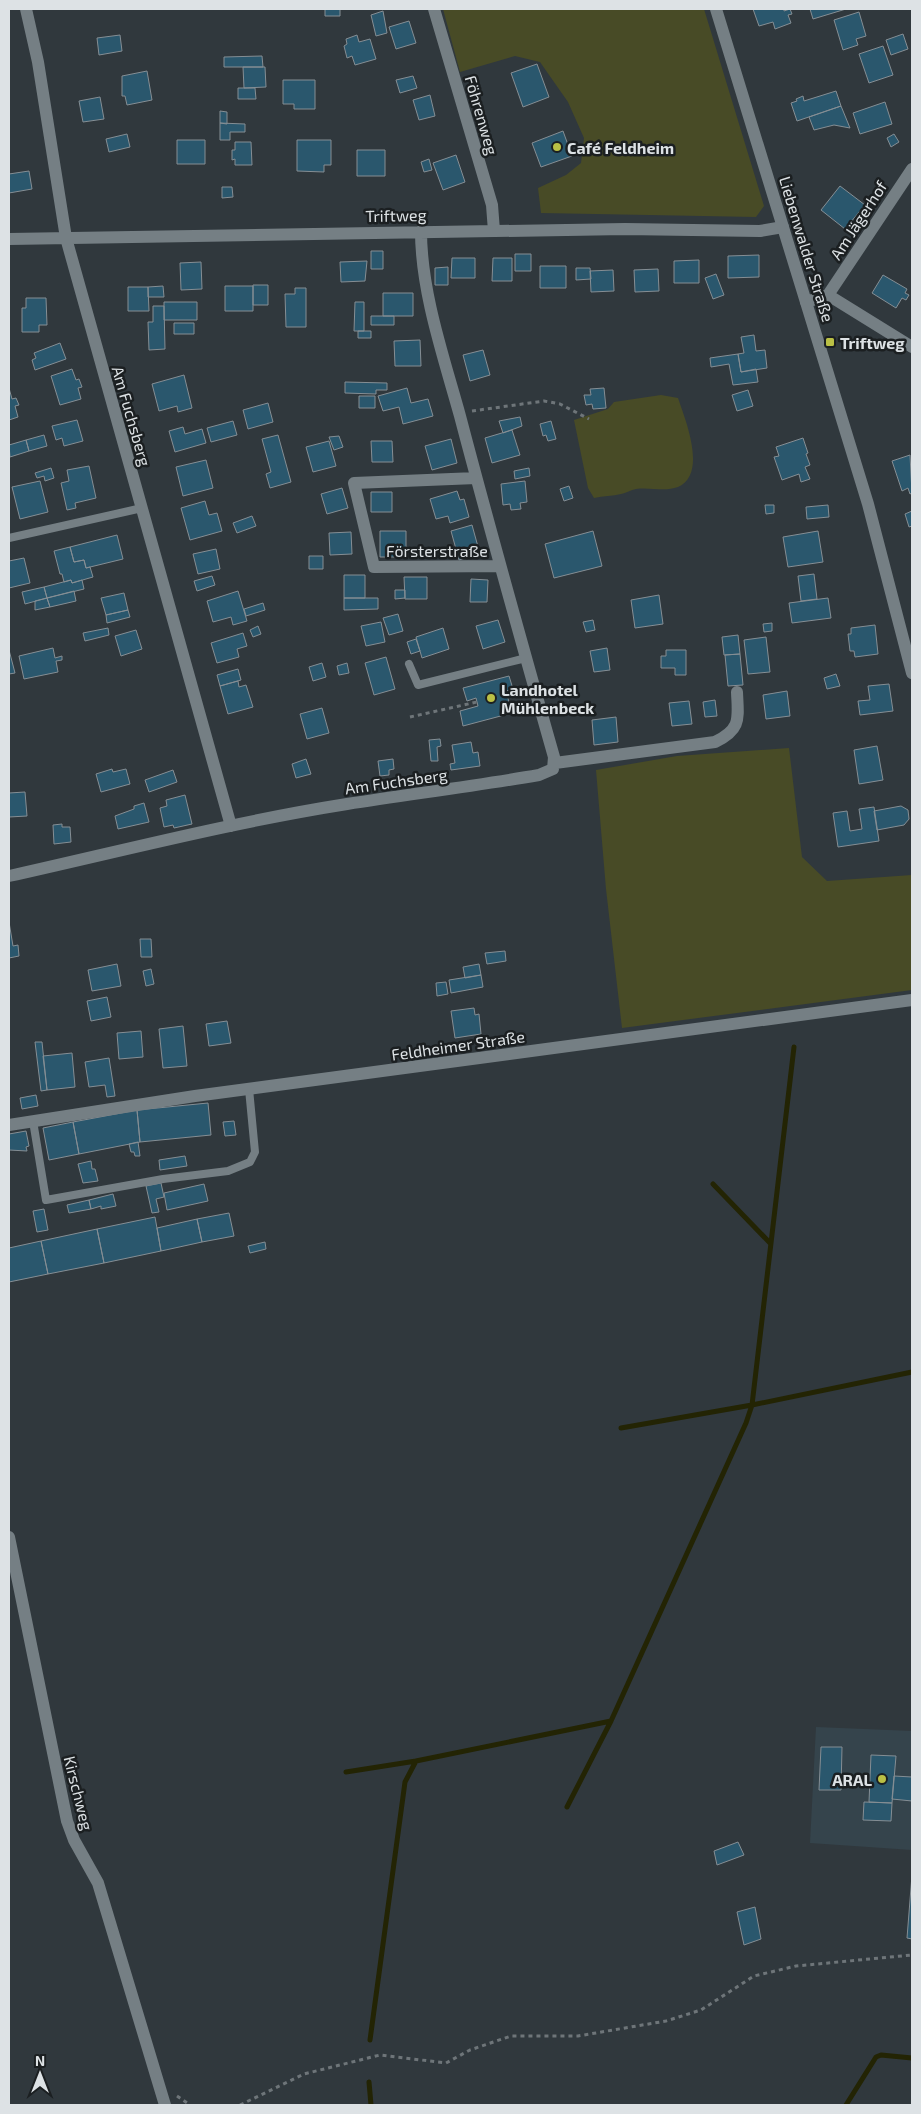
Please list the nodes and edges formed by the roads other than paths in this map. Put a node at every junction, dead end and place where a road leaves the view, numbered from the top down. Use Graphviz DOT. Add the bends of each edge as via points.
graph roads {
  1 [pos="26,9"];
  2 [pos="434,9"];
  3 [pos="716,9"];
  4 [pos="912,169"];
  5 [pos="783,226"];
  6 [pos="421,231"];
  7 [pos="494,231"];
  8 [pos="66,238"];
  9 [pos="9,239"];
  10 [pos="828,296"];
  11 [pos="806,302"];
  12 [pos="912,348"];
  13 [pos="476,478"];
  14 [pos="142,508"];
  15 [pos="9,538"];
  16 [pos="500,566"];
  17 [pos="526,658"];
  18 [pos="409,664"];
  19 [pos="912,673"];
  20 [pos="737,692"];
  21 [pos="554,760"];
  22 [pos="231,826"];
  23 [pos="9,876"];
  24 [pos="912,1000"];
  25 [pos="249,1089"];
  26 [pos="33,1121"];
  27 [pos="9,1124"];
  28 [pos="9,1537"];
  29 [pos="165,2105"];
  1 -- 8 [label="street, Am Fuchsberg" via="38,62"];
  2 -- 7 [label="street, Föhrenweg" via="492,205"];
  3 -- 5 [label="street, Liebenwalder Straße"];
  4 -- 10 [label="street, Am Jägerhof"];
  5 -- 7 [label="street, Triftweg" via="760,231"];
  5 -- 11 [label="street, Liebenwalder Straße"];
  6 -- 7 [label="street, Triftweg"];
  6 -- 8 [label="street, Triftweg"];
  6 -- 13 [label="street, Försterstraße" via="421,249 435,323"];
  8 -- 9 [label="street, Triftweg"];
  8 -- 14 [label="street, Am Fuchsberg"];
  10 -- 11 [label="street"];
  10 -- 12 [label="street"];
  11 -- 19 [label="street, Liebenwalder Straße" via="884,560"];
  13 -- 16 [label="street, Försterstraße"];
  13 -- 16 [label="street, Försterstraße" via="354,483 374,567"];
  14 -- 15 [label="lane"];
  14 -- 22 [label="street, Am Fuchsberg"];
  16 -- 17 [label="street, Försterstraße"];
  17 -- 18 [label="lane" via="418,686"];
  17 -- 21 [label="street, Försterstraße"];
  20 -- 21 [label="street" via="738,721 735,730 715,742"];
  21 -- 22 [label="street, Am Fuchsberg" via="553,769 539,775 444,792 347,804"];
  22 -- 23 [label="street, Am Fuchsberg"];
  24 -- 25 [label="street, Feldheimer Straße"];
  25 -- 26 [label="street, Feldheimer Straße"];
  25 -- 26 [label="lane" via="255,1152 250,1162 228,1171 46,1200"];
  26 -- 27 [label="street, Feldheimer Straße"];
  28 -- 29 [label="street, Kirschweg" via="67,1821 98,1883"];
}
